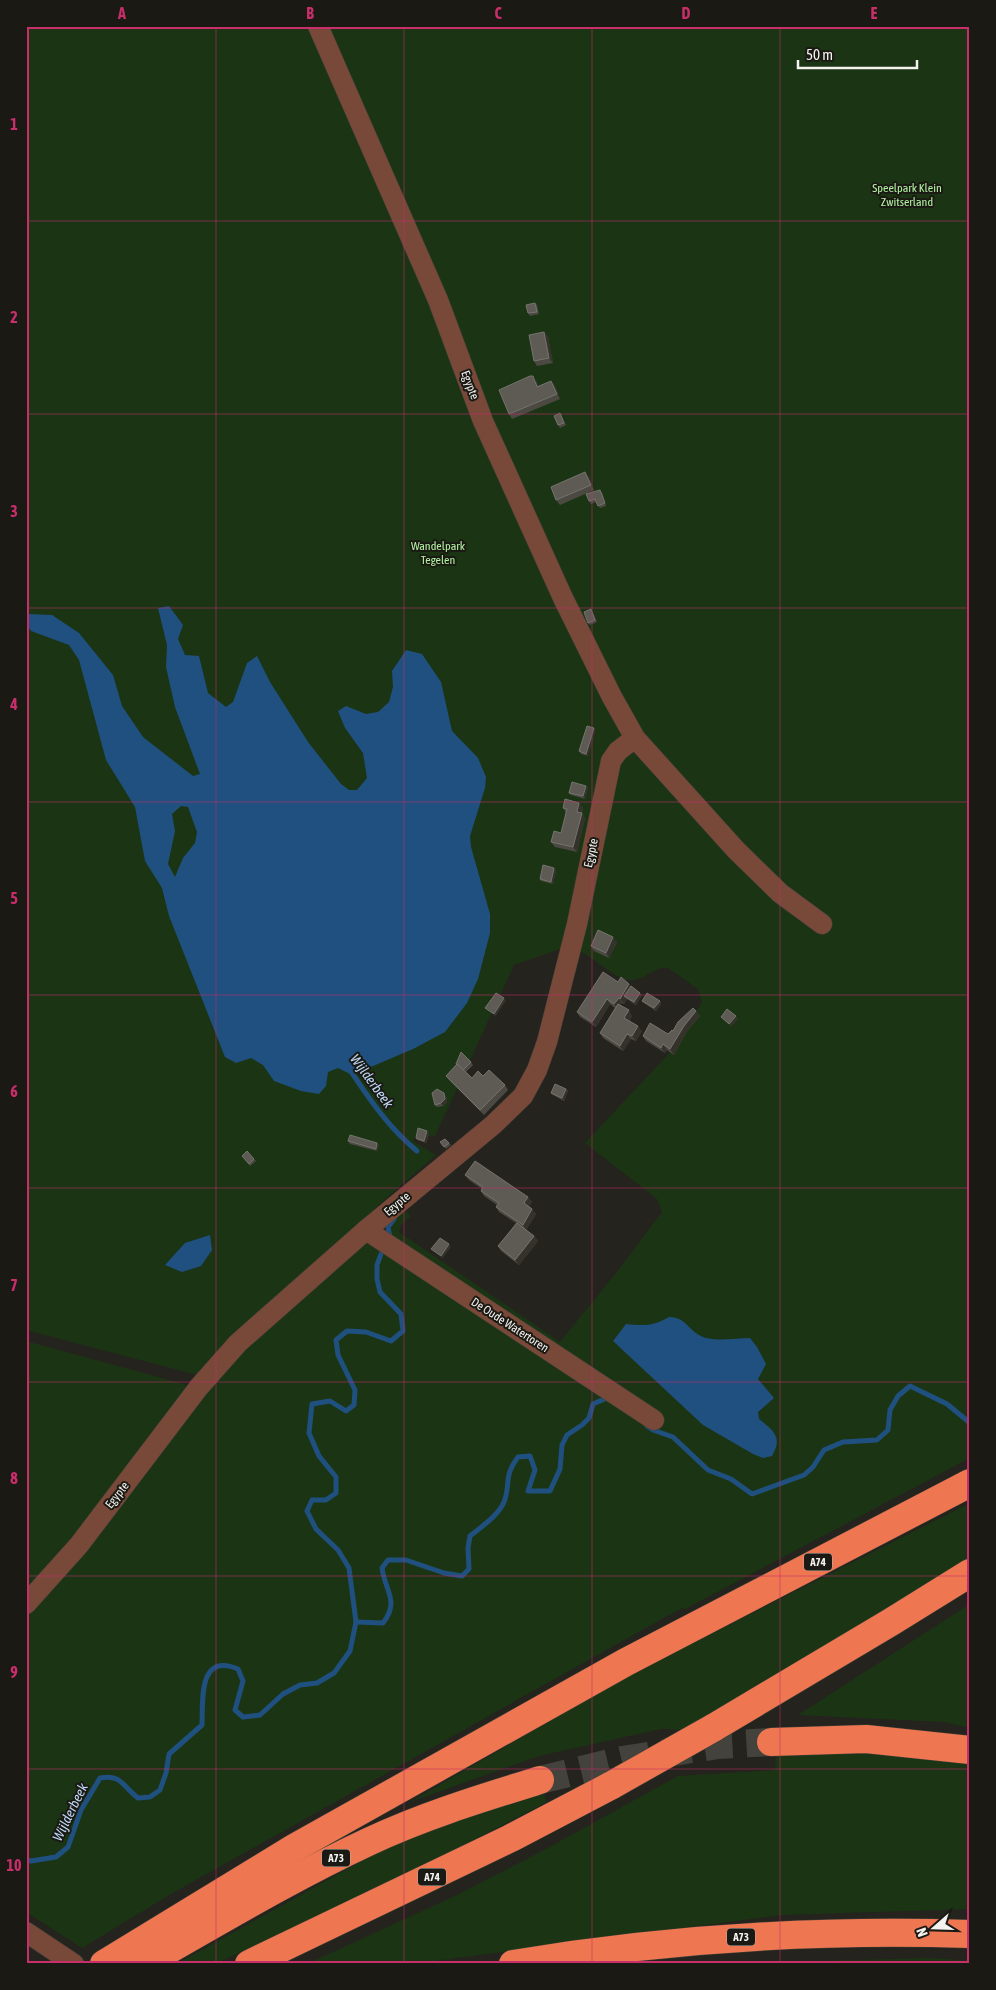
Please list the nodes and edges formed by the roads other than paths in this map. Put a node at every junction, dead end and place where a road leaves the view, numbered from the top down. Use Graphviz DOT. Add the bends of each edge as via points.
graph roads {
  1 [pos="318,26"];
  2 [pos="635,738"];
  3 [pos="822,924"];
  4 [pos="366,1230"];
  5 [pos="654,1420"];
  6 [pos="970,1483"];
  7 [pos="970,1572"];
  8 [pos="26,1604"];
  9 [pos="770,1742"];
  10 [pos="970,1750"];
  11 [pos="540,1780"];
  12 [pos="26,1932"];
  13 [pos="970,1934"];
  14 [pos="74,1964"];
  15 [pos="104,1964"];
  16 [pos="144,1964"];
  17 [pos="249,1964"];
  18 [pos="513,1964"];
  1 -- 2 [label="street, Egypte" via="438,300 483,421 563,598"];
  2 -- 3 [label="street, Egypte" via="754,869 780,894"];
  2 -- 4 [label="street, Egypte" via="611,761 577,924 547,1042 523,1096 494,1125"];
  4 -- 5 [label="street, De Oude Watertoren"];
  4 -- 8 [label="street, Egypte" via="238,1343 79,1545"];
  6 -- 15 [label="highway, A74" via="566,1696 294,1848"];
  7 -- 17 [label="highway, A74, bridge" via="883,1627 612,1785 503,1842"];
  9 -- 10 [label="highway" via="866,1739"];
  11 -- 16 [label="highway, A73" via="430,1816 370,1841"];
  12 -- 14 [label="street"];
  13 -- 18 [label="highway, A73" via="771,1934 650,1945"];
}
